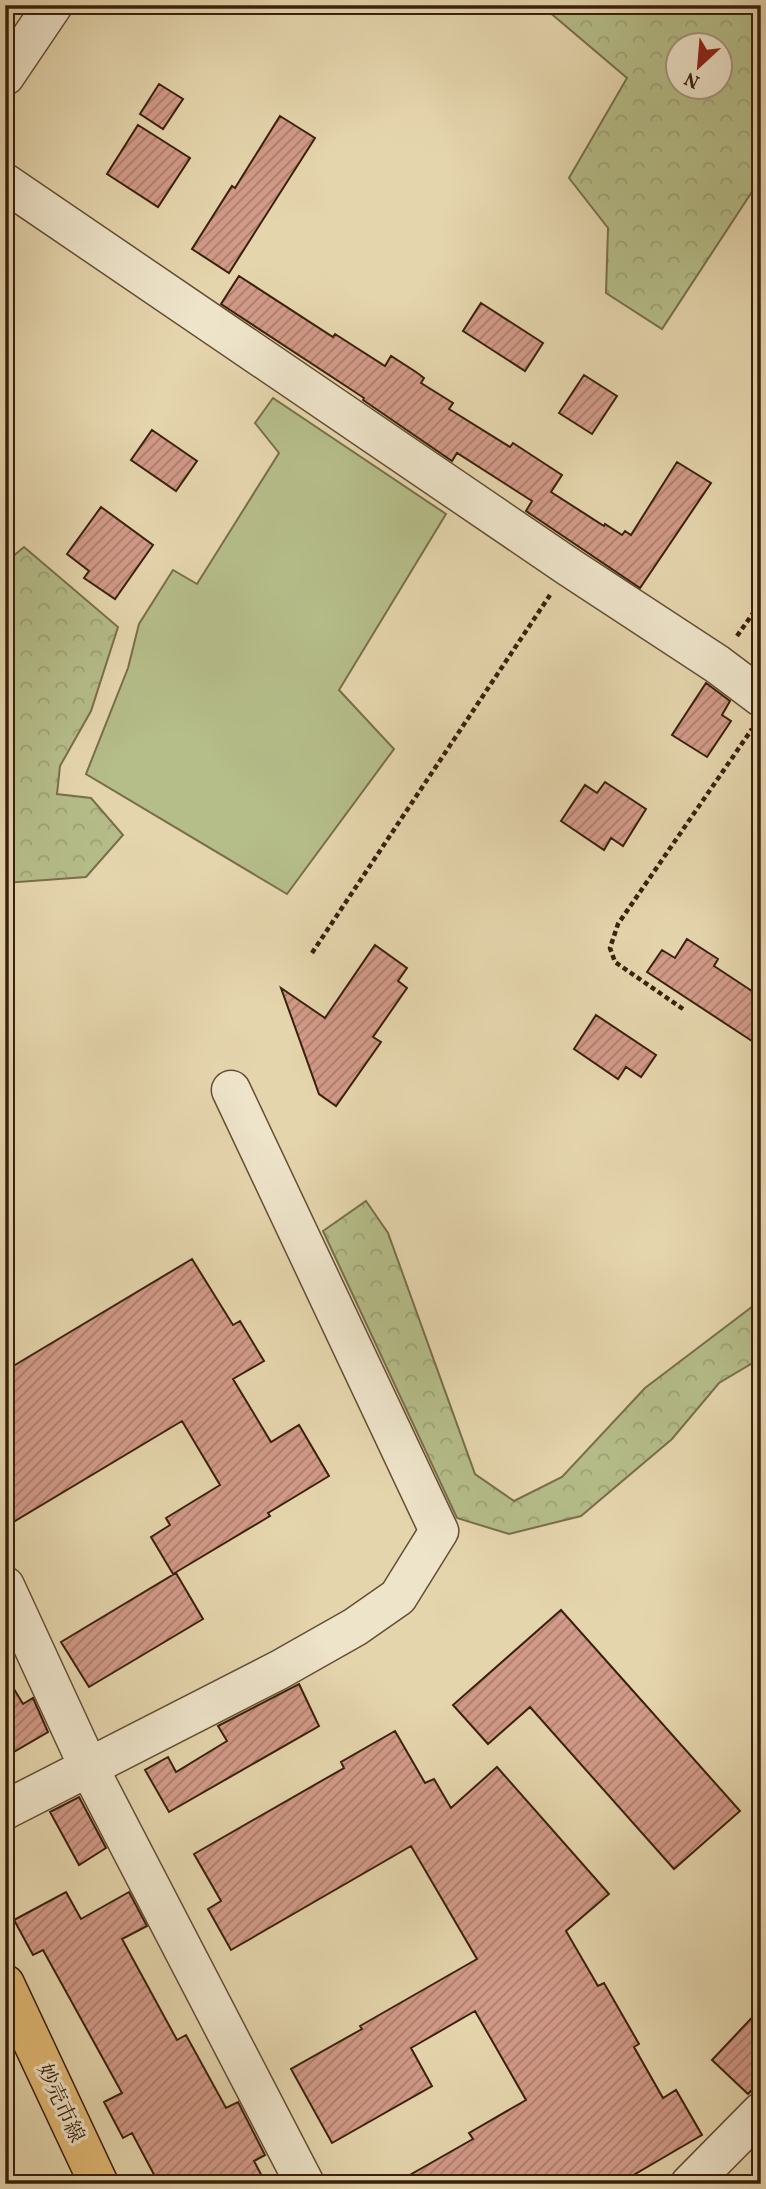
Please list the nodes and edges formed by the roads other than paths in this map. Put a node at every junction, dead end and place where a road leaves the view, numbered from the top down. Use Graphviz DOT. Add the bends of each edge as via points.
graph roads {
  1 [pos="53,5"];
  2 [pos="5,76"];
  3 [pos="5,183"];
  4 [pos="757,713"];
  5 [pos="231,1090"];
  6 [pos="5,1586"];
  7 [pos="89,1768"];
  8 [pos="5,1810"];
  9 [pos="5,1984"];
  10 [pos="761,2112"];
  11 [pos="99,2184"];
  12 [pos="305,2184"];
  13 [pos="690,2184"];
  1 -- 2 [label="street"];
  3 -- 4 [label="street" via="717,664"];
  5 -- 7 [label="street" via="439,1531 398,1597 355,1627"];
  6 -- 7 [label="street"];
  7 -- 8 [label="street"];
  7 -- 12 [label="street"];
  9 -- 11 [label="main road, 妙売市線"];
  10 -- 13 [label="street"];
}
